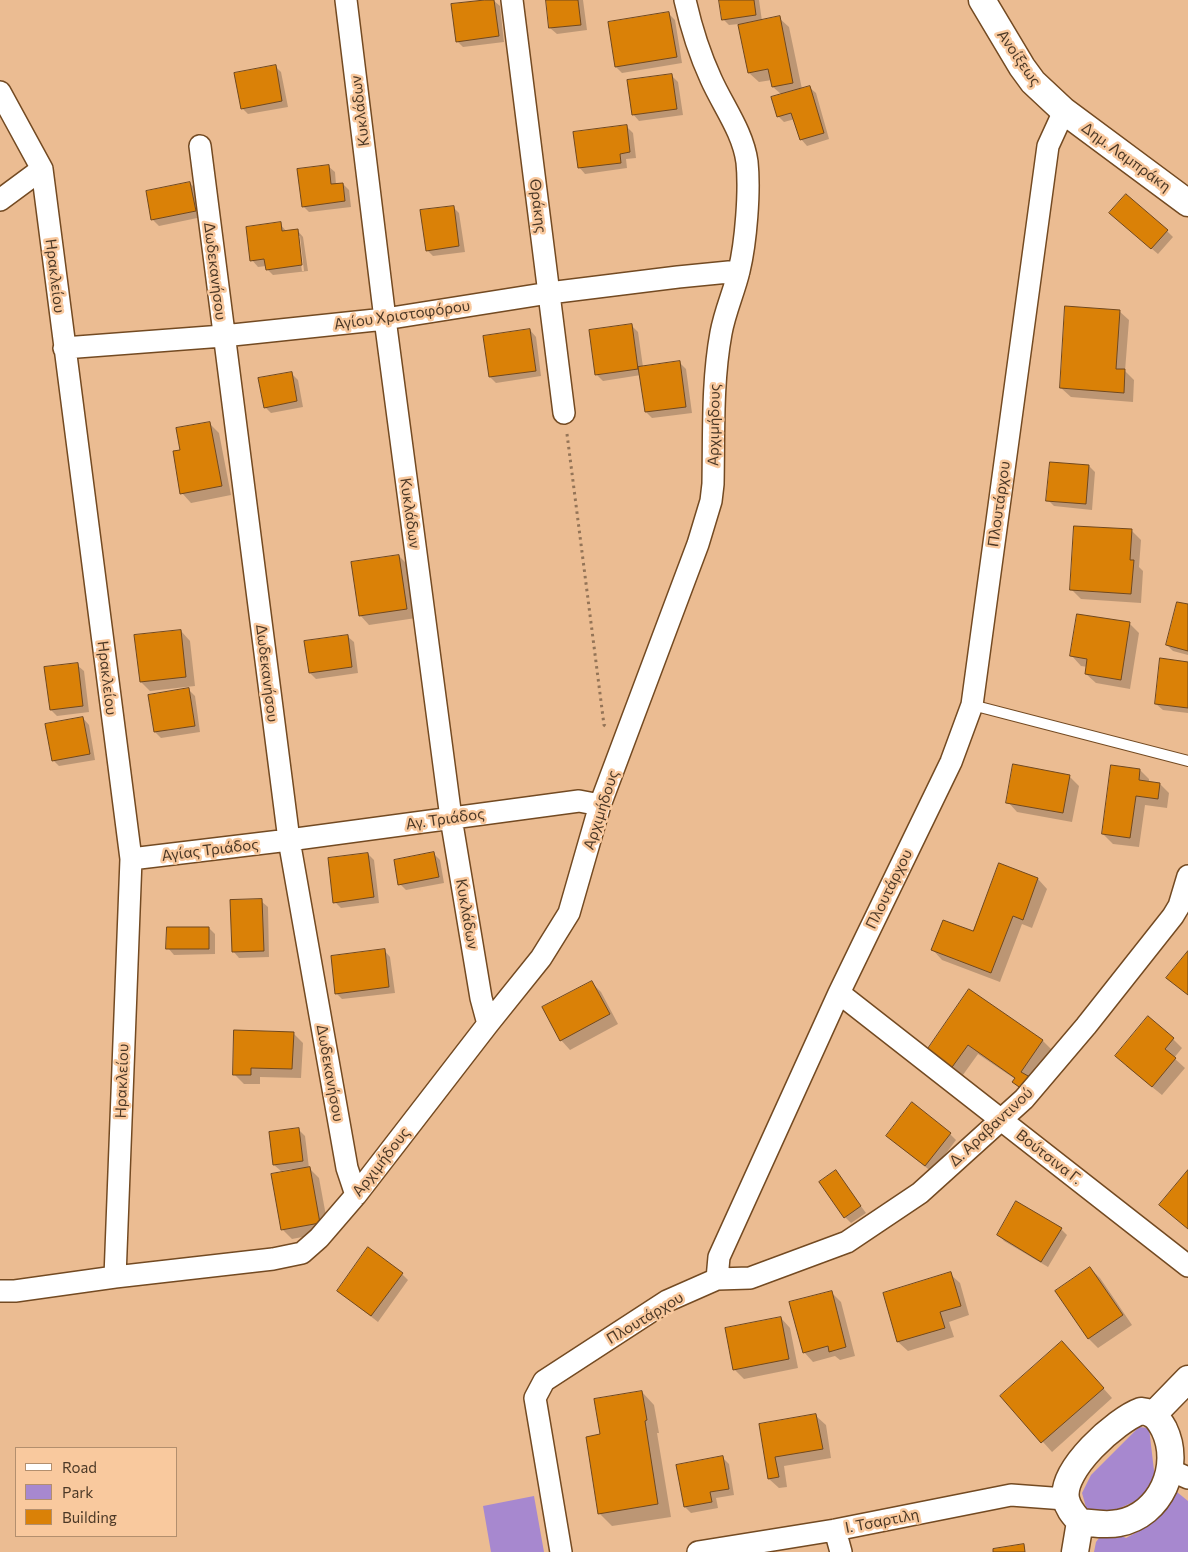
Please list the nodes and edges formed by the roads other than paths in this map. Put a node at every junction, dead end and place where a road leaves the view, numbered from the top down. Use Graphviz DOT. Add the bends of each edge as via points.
graph roads {
  1 [pos="346,0"];
  2 [pos="512,0"];
  3 [pos="685,0"];
  4 [pos="982,0"];
  5 [pos="0,92"];
  6 [pos="1064,111"];
  7 [pos="200,146"];
  8 [pos="42,169"];
  9 [pos="0,200"];
  10 [pos="1188,203"];
  11 [pos="739,271"];
  12 [pos="550,293"];
  13 [pos="385,319"];
  14 [pos="223,336"];
  15 [pos="64,348"];
  16 [pos="564,413"];
  17 [pos="972,705"];
  18 [pos="1188,761"];
  19 [pos="600,805"];
  20 [pos="451,818"];
  21 [pos="288,840"];
  22 [pos="131,859"];
  23 [pos="1188,876"];
  24 [pos="839,993"];
  25 [pos="488,1024"];
  26 [pos="1001,1120"];
  27 [pos="356,1195"];
  28 [pos="1188,1266"];
  29 [pos="115,1277"];
  30 [pos="717,1280"];
  31 [pos="0,1291"];
  32 [pos="1188,1379"];
  33 [pos="1154,1414"];
  34 [pos="1179,1474"];
  35 [pos="1065,1498"];
  36 [pos="1080,1522"];
  37 [pos="836,1530"];
  38 [pos="561,1552"];
  39 [pos="698,1552"];
  40 [pos="841,1552"];
  41 [pos="1075,1552"];
  1 -- 13 [label="street, Κυκλάδων"];
  2 -- 12 [label="street, Θράκης"];
  3 -- 11 [label="street, Αρχιμήδους" via="710,78 742,141 747,161 744,240"];
  4 -- 6 [label="street, Ανοίξεως" via="1022,67"];
  5 -- 8 [label="street, Ηρακλείου"];
  6 -- 10 [label="street, Δημ. Λαμπράκη"];
  6 -- 17 [label="street, Πλουτάρχου" via="1048,146"];
  7 -- 14 [label="street, Δωδεκανήσου"];
  8 -- 9 [label="street"];
  8 -- 15 [label="street, Ηρακλείου"];
  11 -- 12 [label="street, Αγίου Χριστοφόρου"];
  11 -- 19 [label="street, Αρχιμήδους" via="718,351 711,501 698,544"];
  12 -- 13 [label="street, Αγίου Χριστοφόρου"];
  12 -- 16 [label="street, Θράκης"];
  13 -- 14 [label="street, Αγίου Χριστοφόρου"];
  13 -- 20 [label="street, Κυκλάδων"];
  14 -- 15 [label="street, Αγίου Χριστοφόρου"];
  14 -- 21 [label="street, Δωδεκανήσου"];
  15 -- 22 [label="street, Ηρακλείου"];
  17 -- 18 [label="lane"];
  17 -- 24 [label="street, Πλουτάρχου" via="951,762"];
  19 -- 20 [label="street, Αγ. Τριάδος" via="579,800"];
  19 -- 25 [label="street, Αρχιμήδους" via="569,913 541,958"];
  20 -- 21 [label="street, Αγ. Τριάδος"];
  20 -- 25 [label="street, Κυκλάδων"];
  21 -- 22 [label="street, Αγίας Τριάδος"];
  21 -- 27 [label="street, Δωδεκανήσου" via="347,1168"];
  22 -- 29 [label="street, Ηρακλείου"];
  23 -- 26 [label="street, Δ. Αραβαντινού" via="1173,916 1086,1026 1024,1099"];
  24 -- 26 [label="street, Βούτσινα Γ."];
  24 -- 30 [label="street, Πλουτάρχου" via="719,1257"];
  25 -- 27 [label="street, Αρχιμήδους"];
  26 -- 28 [label="street, Βούτσινα Γ."];
  26 -- 30 [label="street, Δ. Αραβαντινού" via="920,1193 847,1242 750,1278"];
  27 -- 29 [label="street, Αρχιμήδους" via="302,1253"];
  29 -- 31 [label="street, Αρχιμήδους"];
  30 -- 38 [label="street, Πλουτάρχου" via="667,1301 544,1381 535,1398"];
  32 -- 33 [label="street"];
  33 -- 34 [label="street" via="1169,1439 1171,1466"];
  33 -- 35 [label="street" via="1141,1410 1131,1414 1100,1438 1069,1479"];
  34 -- 36 [label="street" via="1145,1511 1120,1523"];
  35 -- 36 [label="street" via="1071,1513"];
  35 -- 37 [label="street, Ι. Τσαρτιλη" via="1011,1495"];
  36 -- 41 [label="street"];
  37 -- 39 [label="street, Ι. Τσαρτιλη"];
  37 -- 40 [label="street"];
}
